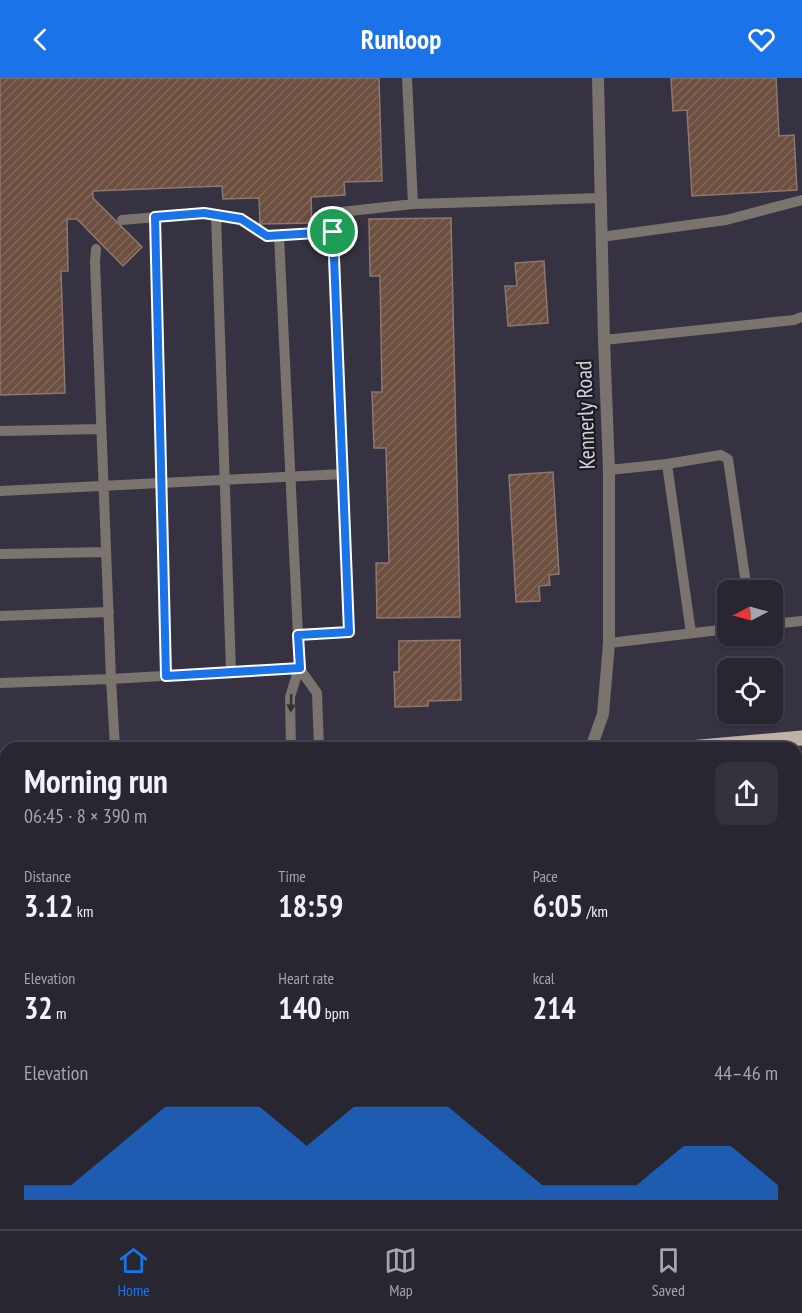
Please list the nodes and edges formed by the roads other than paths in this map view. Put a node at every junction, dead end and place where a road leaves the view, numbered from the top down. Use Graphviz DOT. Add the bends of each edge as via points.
graph roads {
  1 [pos="407,78"];
  2 [pos="598,78"];
  3 [pos="600,198"];
  4 [pos="802,200"];
  5 [pos="412,204"];
  6 [pos="216,215"];
  7 [pos="155,217"];
  8 [pos="122,220"];
  9 [pos="333,232"];
  10 [pos="279,236"];
  11 [pos="601,237"];
  12 [pos="96,249"];
  13 [pos="802,317"];
  14 [pos="604,340"];
  15 [pos="101,429"];
  16 [pos="0,430"];
  17 [pos="667,464"];
  18 [pos="609,470"];
  19 [pos="343,474"];
  20 [pos="290,476"];
  21 [pos="224,480"];
  22 [pos="161,483"];
  23 [pos="104,486"];
  24 [pos="0,491"];
  25 [pos="106,552"];
  26 [pos="0,554"];
  27 [pos="745,580"];
  28 [pos="109,612"];
  29 [pos="0,616"];
  30 [pos="802,621"];
  31 [pos="783,623"];
  32 [pos="717,630"];
  33 [pos="691,633"];
  34 [pos="298,635"];
  35 [pos="609,643"];
  36 [pos="300,668"];
  37 [pos="231,672"];
  38 [pos="166,676"];
  39 [pos="111,679"];
  40 [pos="0,684"];
  41 [pos="115,742"];
  42 [pos="291,742"];
  43 [pos="320,742"];
  44 [pos="593,742"];
  1 -- 5 [label="lane"];
  2 -- 3 [label="street, Kennerly Road"];
  3 -- 5 [label="lane"];
  3 -- 11 [label="street, Kennerly Road"];
  4 -- 11 [label="lane" via="726,220"];
  5 -- 9 [label="lane" via="332,213"];
  6 -- 7 [label="lane"];
  6 -- 10 [label="lane" via="241,219 267,236"];
  6 -- 21 [label="lane"];
  7 -- 8 [label="lane"];
  7 -- 22 [label="lane"];
  9 -- 10 [label="lane"];
  9 -- 19 [label="lane"];
  10 -- 20 [label="lane"];
  11 -- 14 [label="street, Kennerly Road"];
  12 -- 15 [label="lane"];
  13 -- 14 [label="lane"];
  14 -- 18 [label="street, Kennerly Road"];
  15 -- 16 [label="lane"];
  15 -- 23 [label="lane"];
  17 -- 18 [label="lane"];
  17 -- 27 [label="lane" via="721,455 728,459"];
  17 -- 33 [label="lane"];
  18 -- 35 [label="street, Kennerly Road"];
  19 -- 20 [label="lane"];
  19 -- 34 [label="lane" via="349,632"];
  20 -- 21 [label="lane"];
  20 -- 34 [label="lane"];
  21 -- 22 [label="lane"];
  21 -- 37 [label="lane"];
  22 -- 23 [label="lane"];
  22 -- 38 [label="lane"];
  23 -- 24 [label="lane"];
  23 -- 25 [label="lane"];
  25 -- 26 [label="lane"];
  25 -- 28 [label="lane"];
  28 -- 29 [label="lane"];
  28 -- 39 [label="lane"];
  30 -- 31 [label="lane"];
  32 -- 33 [label="lane"];
  33 -- 35 [label="lane"];
  34 -- 36 [label="lane"];
  35 -- 44 [label="street, Kennerly Road" via="603,714"];
  36 -- 37 [label="lane"];
  36 -- 42 [label="lane, one-way" via="290,697"];
  36 -- 43 [label="lane" via="317,693"];
  37 -- 38 [label="lane"];
  38 -- 39 [label="lane"];
  39 -- 40 [label="lane"];
  39 -- 41 [label="lane"];
}
